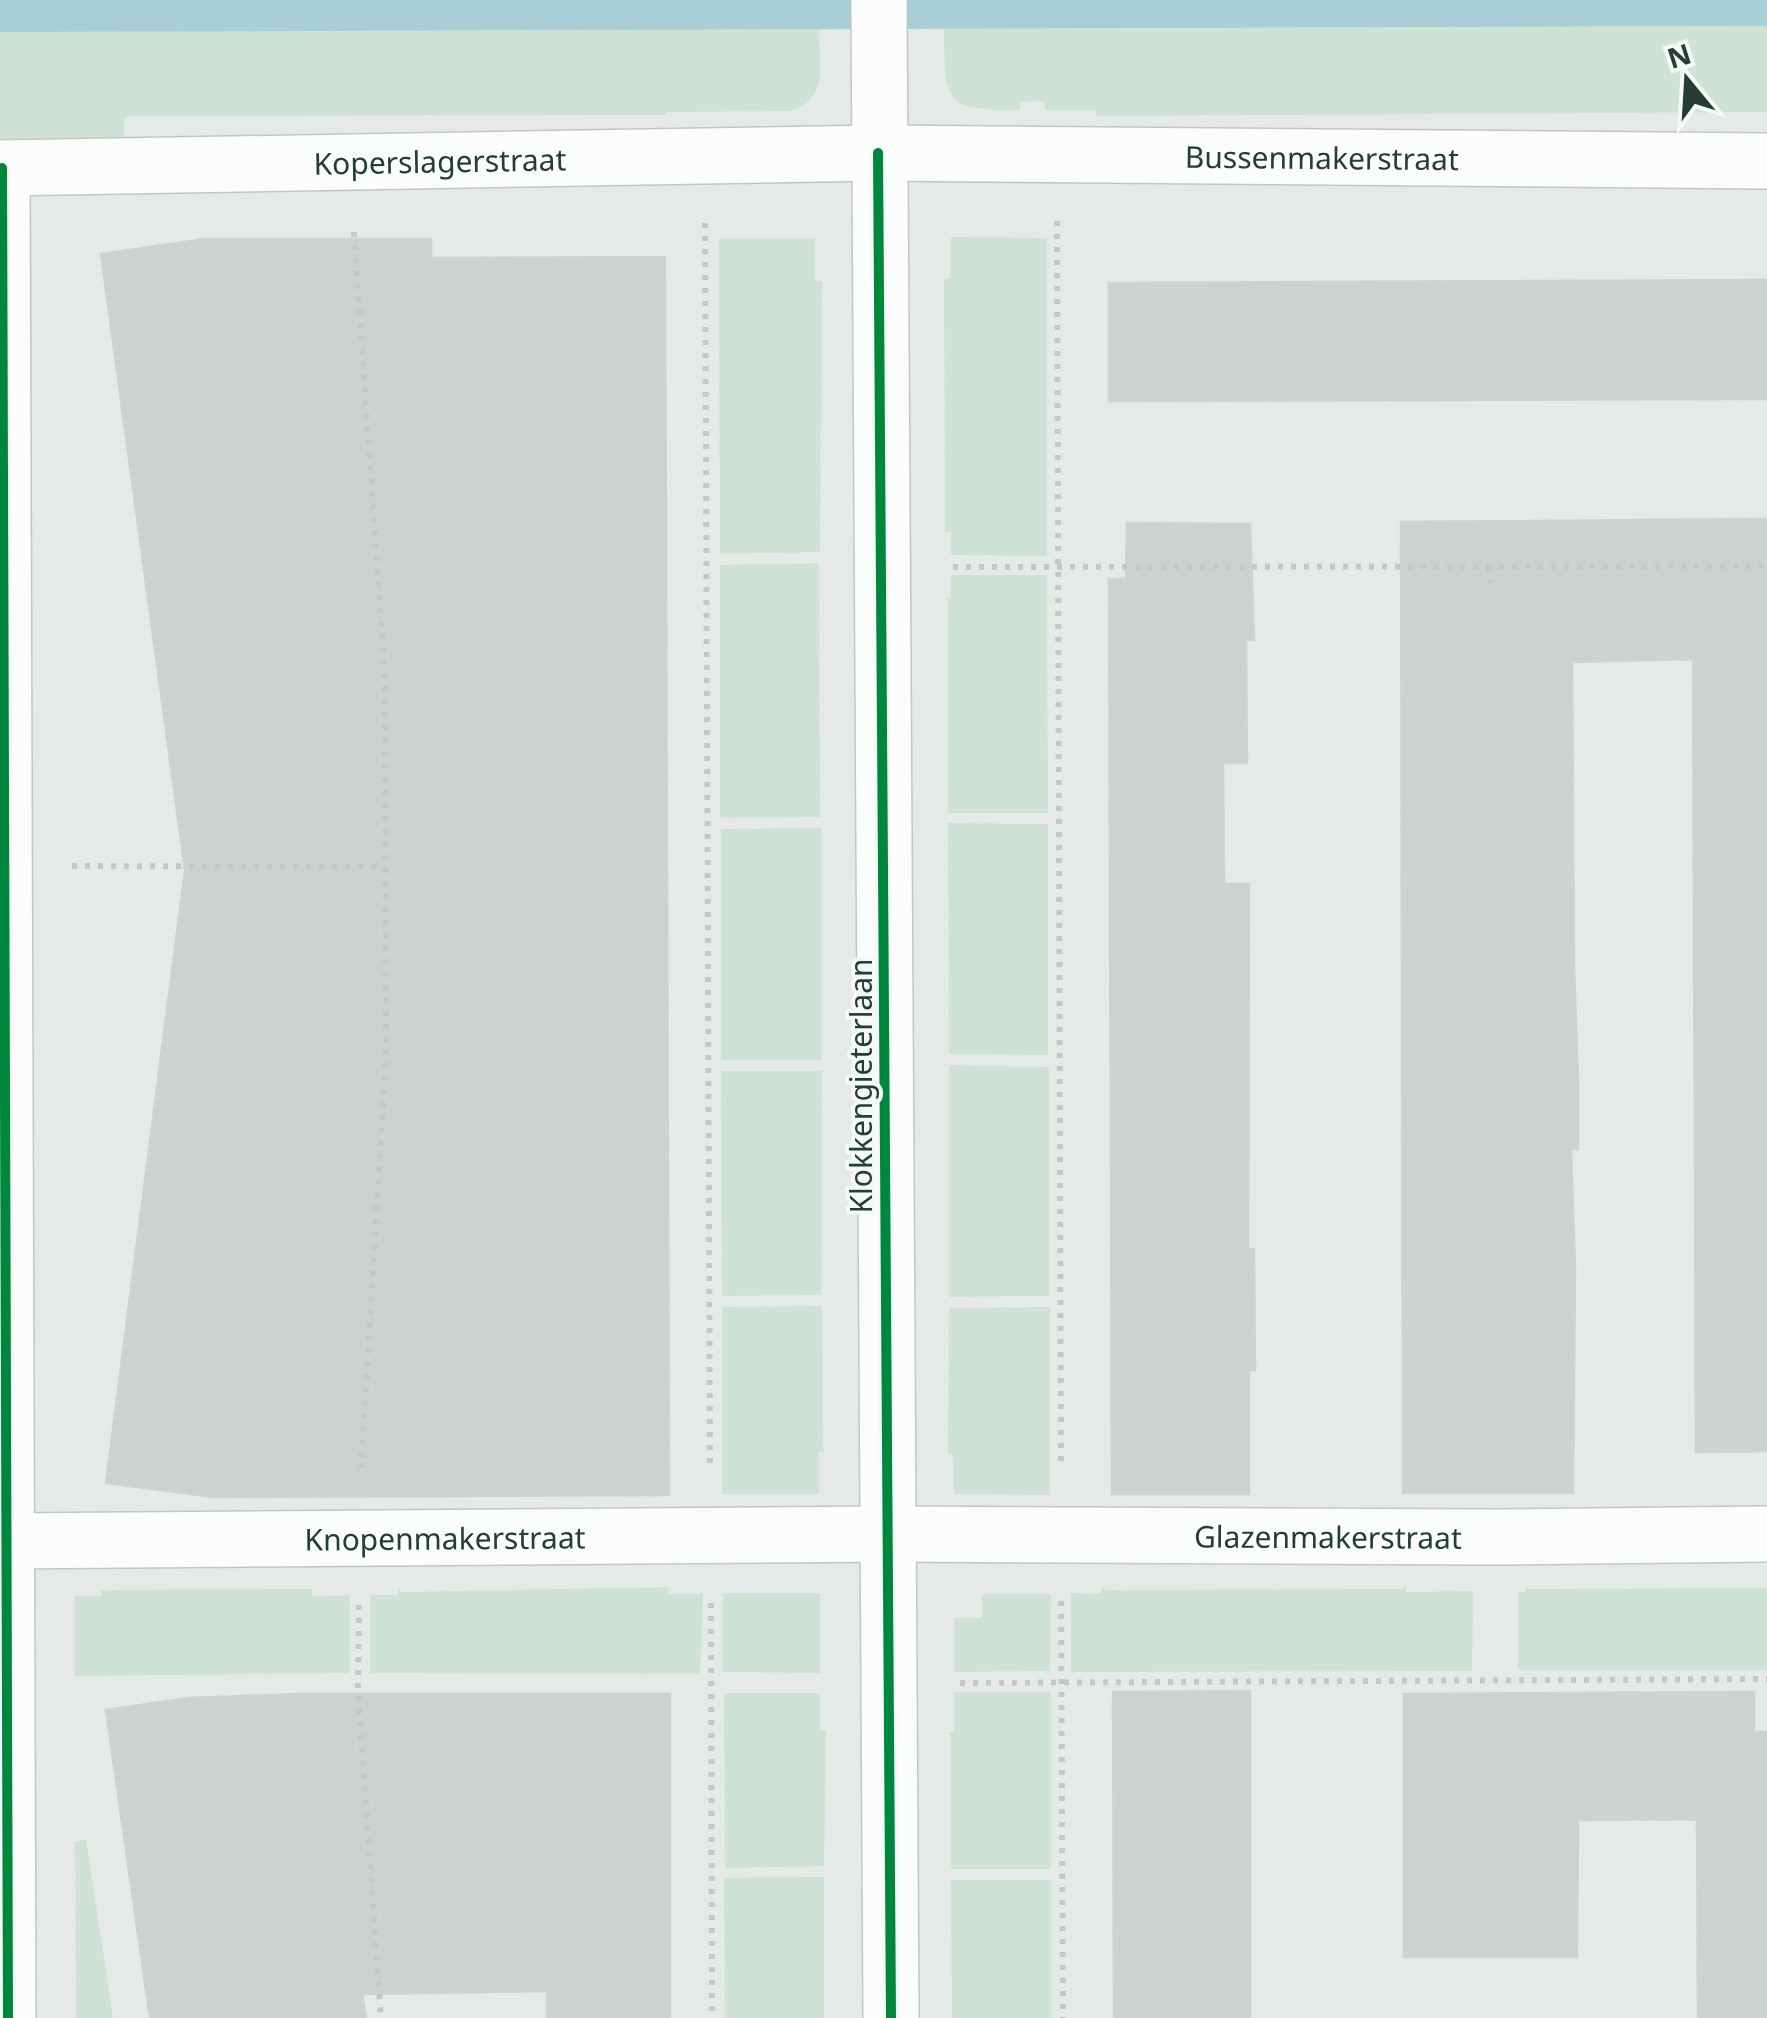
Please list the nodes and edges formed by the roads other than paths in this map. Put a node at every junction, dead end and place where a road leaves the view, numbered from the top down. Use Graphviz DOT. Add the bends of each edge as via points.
graph roads {
  1 [pos="879,0"];
  2 [pos="878,153"];
  3 [pos="1767,161"];
  4 [pos="1,168"];
  5 [pos="888,1534"];
  6 [pos="1767,1534"];
  7 [pos="3,1541"];
  8 [pos="8,2018"];
  9 [pos="891,2018"];
  1 -- 2 [label="street, Klokkengieterlaan"];
  2 -- 3 [label="street, Bussenmakerstraat"];
  2 -- 4 [label="street, Koperslagerstraat"];
  2 -- 5 [label="street, Klokkengieterlaan"];
  4 -- 7 [label="street"];
  5 -- 6 [label="street, Glazenmakerstraat"];
  5 -- 7 [label="street, Knopenmakerstraat"];
  5 -- 9 [label="street, Klokkengieterlaan"];
  7 -- 8 [label="street"];
}
